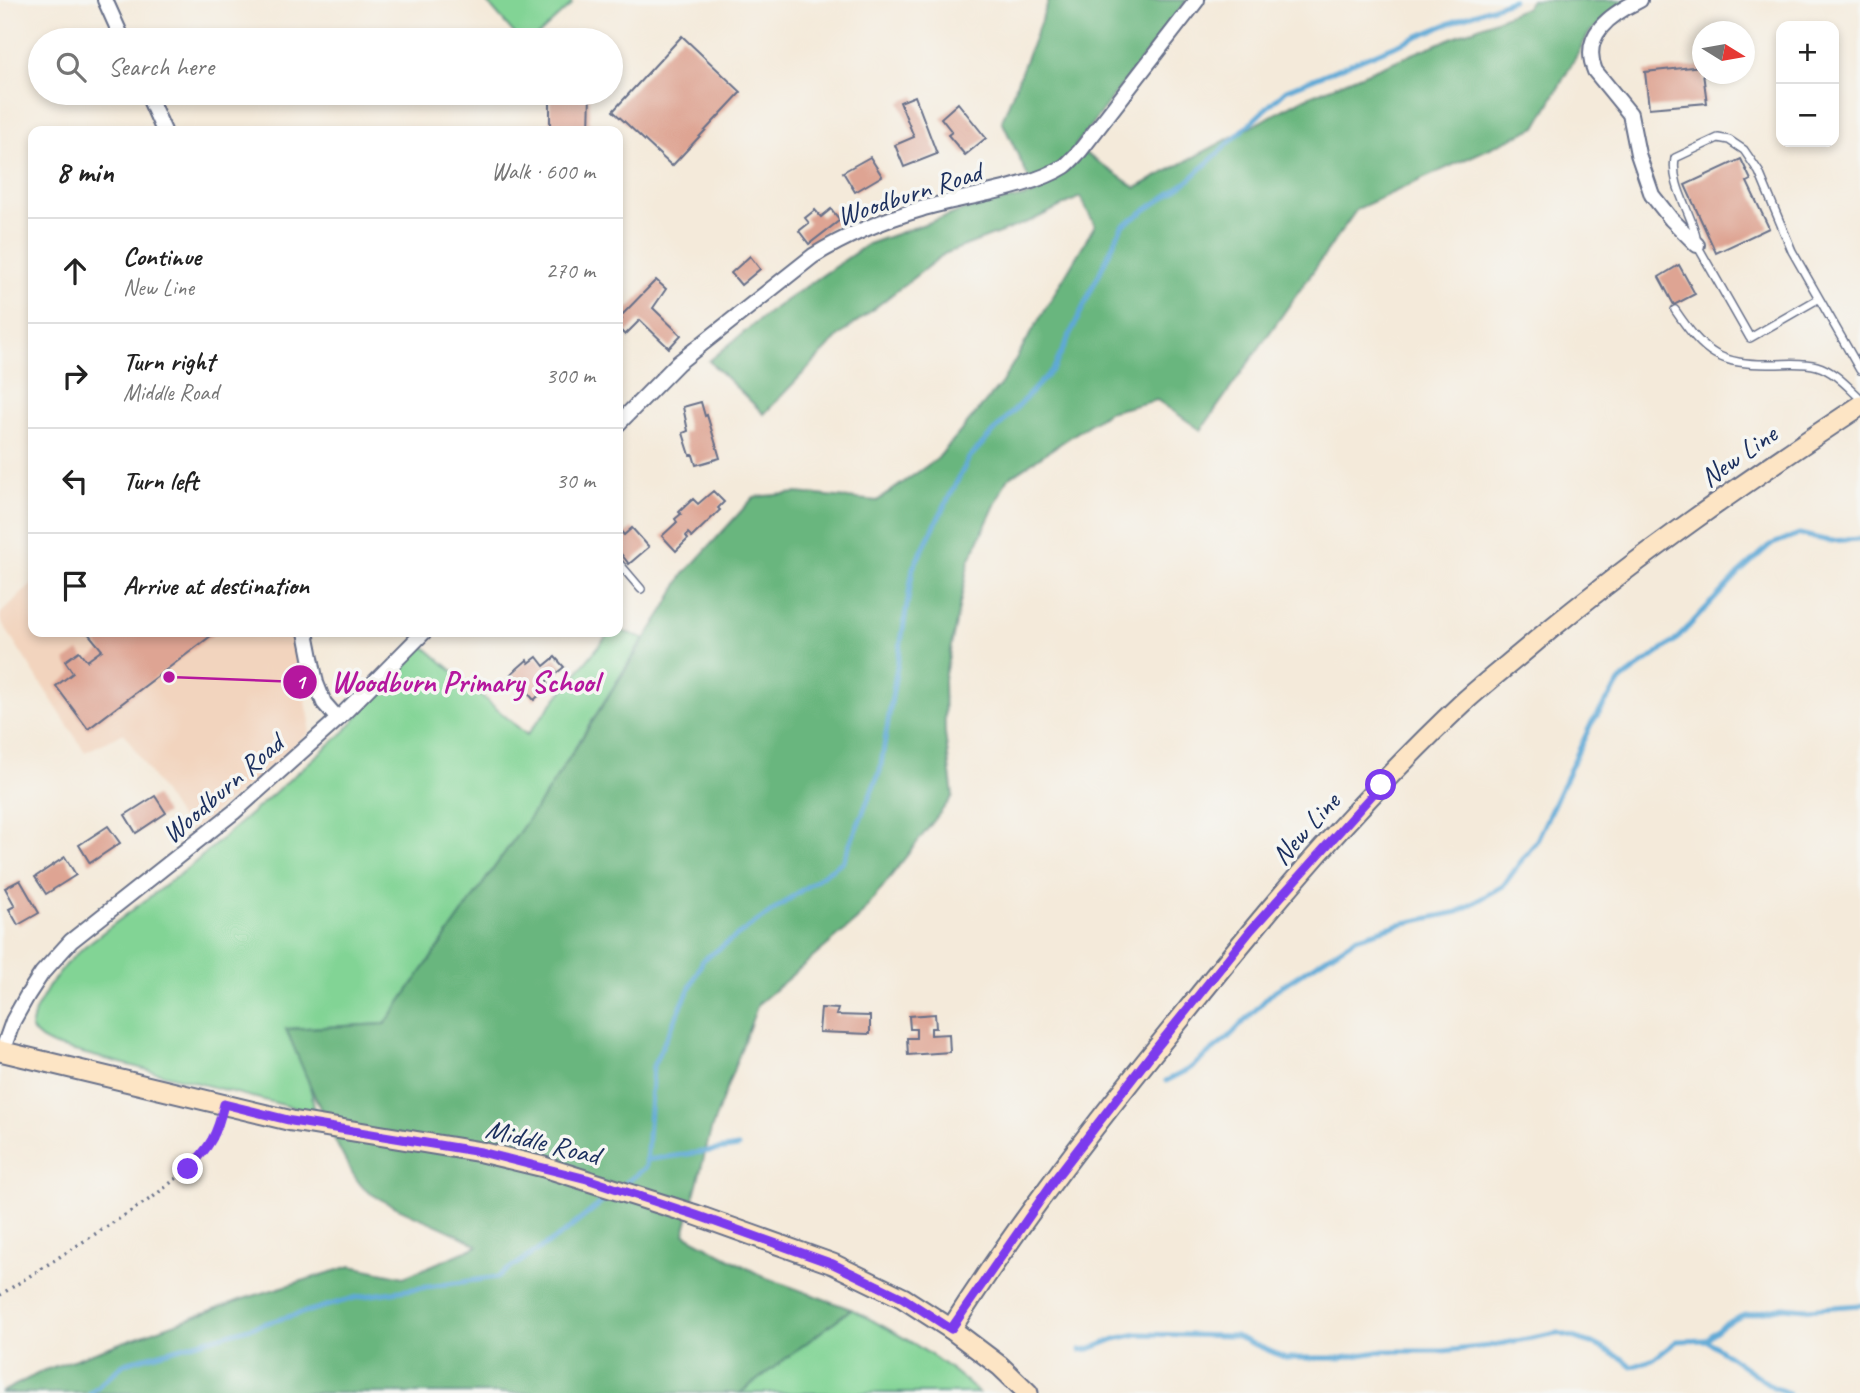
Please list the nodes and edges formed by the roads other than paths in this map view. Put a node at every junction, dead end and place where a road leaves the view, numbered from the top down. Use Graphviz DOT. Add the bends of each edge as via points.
graph roads {
  1 [pos="105,0"];
  2 [pos="1197,0"];
  3 [pos="1640,0"];
  4 [pos="118,28"];
  5 [pos="152,105"];
  6 [pos="162,126"];
  7 [pos="1697,245"];
  8 [pos="1818,299"];
  9 [pos="1675,310"];
  10 [pos="1860,370"];
  11 [pos="1860,398"];
  12 [pos="1860,407"];
  13 [pos="623,419"];
  14 [pos="623,568"];
  15 [pos="641,589"];
  16 [pos="307,637"];
  17 [pos="419,637"];
  18 [pos="338,719"];
  19 [pos="1,1051"];
  20 [pos="951,1329"];
  21 [pos="1028,1393"];
  1 -- 4 [label="street"];
  2 -- 13 [label="street, Woodburn Road" via="1065,166 1021,183 880,222 834,243 678,363"];
  3 -- 7 [label="street" via="1597,31 1590,46 1592,63 1630,114 1652,195"];
  5 -- 6 [label="street"];
  7 -- 8 [label="lane" via="1750,338"];
  7 -- 8 [label="lane" via="1696,230 1677,183 1675,158 1718,138 1729,140 1744,150 1759,172"];
  8 -- 10 [label="lane"];
  9 -- 11 [label="lane" via="1698,343 1716,355 1746,363 1817,366"];
  12 -- 20 [label="main road, New Line" via="1755,475 1601,587 1467,699 1381,785 1251,930 1153,1052 1055,1179"];
  14 -- 15 [label="lane"];
  16 -- 18 [label="street" via="324,703"];
  17 -- 18 [label="street, Woodburn Road"];
  18 -- 19 [label="street, Woodburn Road" via="234,813 71,942 27,996"];
  19 -- 20 [label="main road, Middle Road" via="292,1121 481,1152 587,1179 833,1264 903,1298"];
  20 -- 21 [label="main road, Middle Road"];
}
